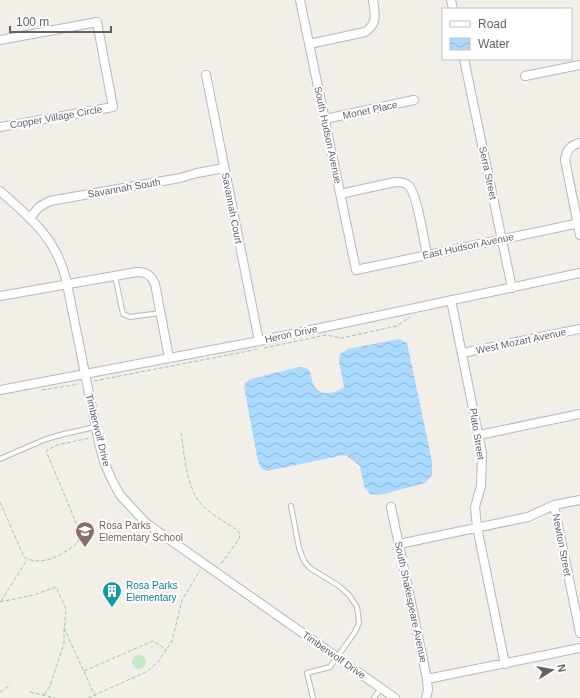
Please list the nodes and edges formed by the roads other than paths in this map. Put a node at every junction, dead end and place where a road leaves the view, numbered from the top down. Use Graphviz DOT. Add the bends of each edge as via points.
graph roads {
  1 [pos="300,0"];
  2 [pos="373,0"];
  3 [pos="0,40"];
  4 [pos="309,44"];
  5 [pos="464,60"];
  6 [pos="580,65"];
  7 [pos="206,75"];
  8 [pos="526,76"];
  9 [pos="414,100"];
  10 [pos="325,119"];
  11 [pos="0,127"];
  12 [pos="580,143"];
  13 [pos="224,168"];
  14 [pos="0,191"];
  15 [pos="340,194"];
  16 [pos="30,218"];
  17 [pos="579,223"];
  18 [pos="580,235"];
  19 [pos="502,239"];
  20 [pos="427,255"];
  21 [pos="356,270"];
  22 [pos="580,273"];
  23 [pos="115,275"];
  24 [pos="67,284"];
  25 [pos="512,288"];
  26 [pos="0,296"];
  27 [pos="451,300"];
  28 [pos="160,313"];
  29 [pos="580,329"];
  30 [pos="259,341"];
  31 [pos="462,354"];
  32 [pos="169,358"];
  33 [pos="85,374"];
  34 [pos="0,390"];
  35 [pos="580,414"];
  36 [pos="96,427"];
  37 [pos="479,435"];
  38 [pos="0,459"];
  39 [pos="580,500"];
  40 [pos="554,505"];
  41 [pos="291,506"];
  42 [pos="391,507"];
  43 [pos="477,527"];
  44 [pos="399,544"];
  45 [pos="580,633"];
  46 [pos="580,648"];
  47 [pos="338,658"];
  48 [pos="505,664"];
  49 [pos="427,679"];
  50 [pos="381,688"];
  51 [pos="313,698"];
  52 [pos="374,698"];
  53 [pos="395,698"];
  54 [pos="426,698"];
  1 -- 4 [label="street, South Hudson Avenue"];
  2 -- 4 [label="street" via="376,20 370,29"];
  3 -- 11 [label="street, Copper Village Circle" via="97,22 113,107"];
  4 -- 10 [label="street, South Hudson Avenue"];
  5 -- 19 [label="street, Serra Street"];
  6 -- 8 [label="street"];
  7 -- 13 [label="street, Savannah Court"];
  9 -- 10 [label="street, Monet Place"];
  10 -- 15 [label="street, South Hudson Avenue"];
  12 -- 17 [label="street" via="571,147 565,155"];
  13 -- 16 [label="street, Savannah South" via="50,201 39,207"];
  13 -- 30 [label="street, Savannah Court"];
  14 -- 16 [label="street, Timberwolf Drive"];
  15 -- 20 [label="street" via="396,182 408,185 415,194"];
  15 -- 21 [label="street, South Hudson Avenue"];
  16 -- 24 [label="street, Timberwolf Drive" via="40,227 55,250"];
  17 -- 18 [label="street"];
  17 -- 19 [label="street, East Hudson Avenue"];
  19 -- 20 [label="street, East Hudson Avenue"];
  19 -- 25 [label="street, Serra Street"];
  20 -- 21 [label="street, East Hudson Avenue"];
  22 -- 25 [label="street, Heron Drive"];
  23 -- 24 [label="street"];
  23 -- 28 [label="street" via="137,272 147,273 152,277"];
  23 -- 28 [label="lane" via="123,314 130,317"];
  24 -- 26 [label="street"];
  24 -- 33 [label="street, Timberwolf Drive"];
  25 -- 27 [label="street, Heron Drive"];
  27 -- 30 [label="street, Heron Drive"];
  27 -- 31 [label="street, Plato Street"];
  28 -- 32 [label="street"];
  29 -- 31 [label="street, West Mozart Avenue"];
  30 -- 32 [label="street, Heron Drive"];
  31 -- 37 [label="street, Plato Street"];
  32 -- 33 [label="street, Heron Drive"];
  33 -- 34 [label="street, Heron Drive"];
  33 -- 36 [label="street, Timberwolf Drive"];
  35 -- 37 [label="street"];
  36 -- 38 [label="lane" via="46,439"];
  36 -- 47 [label="street, Timberwolf Drive" via="104,462 111,478 120,495 146,523"];
  37 -- 43 [label="street, Plato Street" via="482,466 481,486 475,507"];
  39 -- 40 [label="street"];
  40 -- 43 [label="street" via="528,517"];
  40 -- 45 [label="street, Newton Street"];
  41 -- 47 [label="lane" via="304,561 310,568 339,586 357,607 356,632"];
  42 -- 44 [label="street, South Shakespeare Avenue"];
  43 -- 44 [label="street"];
  43 -- 48 [label="street, Plato Street"];
  44 -- 49 [label="street, South Shakespeare Avenue"];
  46 -- 48 [label="street"];
  47 -- 50 [label="street, Timberwolf Drive"];
  47 -- 51 [label="lane" via="330,667 307,673"];
  48 -- 49 [label="street"];
  49 -- 54 [label="street, South Shakespeare Avenue"];
  50 -- 52 [label="lane"];
  50 -- 53 [label="street, Timberwolf Drive"];
}
